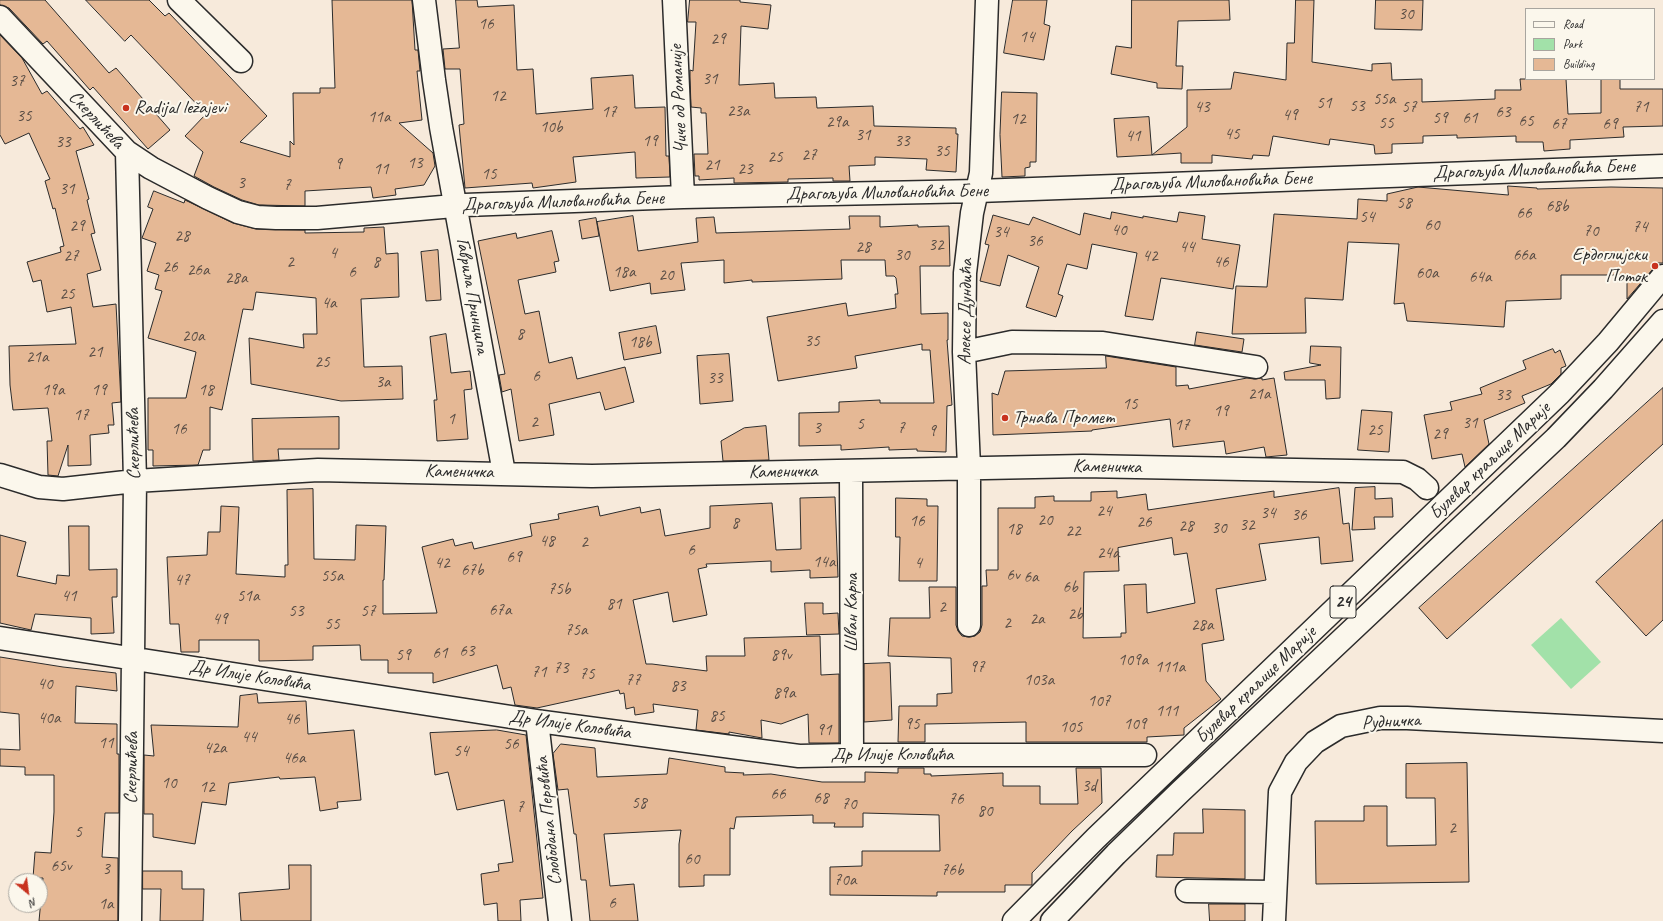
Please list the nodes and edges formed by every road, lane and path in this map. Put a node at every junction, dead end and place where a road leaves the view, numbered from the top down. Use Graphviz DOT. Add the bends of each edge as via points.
graph roads {
  1 [pos="179,0"];
  2 [pos="424,0"];
  3 [pos="674,0"];
  4 [pos="987,0"];
  5 [pos="0,17"];
  6 [pos="241,61"];
  7 [pos="127,152"];
  8 [pos="1663,166"];
  9 [pos="978,191"];
  10 [pos="683,197"];
  11 [pos="456,206"];
  12 [pos="1663,276"];
  13 [pos="1663,321"];
  14 [pos="964,352"];
  15 [pos="1256,367"];
  16 [pos="969,467"];
  17 [pos="851,471"];
  18 [pos="504,473"];
  19 [pos="0,475"];
  20 [pos="135,481"];
  21 [pos="1427,488"];
  22 [pos="968,625"];
  23 [pos="0,638"];
  24 [pos="134,659"];
  25 [pos="538,721"];
  26 [pos="1663,731"];
  27 [pos="852,755"];
  28 [pos="1145,755"];
  29 [pos="1187,891"];
  30 [pos="1276,892"];
  31 [pos="130,921"];
  32 [pos="560,921"];
  33 [pos="1014,921"];
  34 [pos="1052,921"];
  35 [pos="1274,921"];
  1 -- 6 [label="street"];
  2 -- 11 [label="street, Гаврила Принципа" via="434,80"];
  3 -- 10 [label="street, Чиче од Романије"];
  4 -- 9 [label="street, Алексе Дундића" via="981,173"];
  5 -- 7 [label="street, Скерлићева"];
  7 -- 11 [label="street, Драгољуба Миловановића Бене" via="151,168 208,198 238,212 257,217 317,218"];
  7 -- 20 [label="street, Скерлићева"];
  8 -- 9 [label="street, Драгољуба Миловановића Бене"];
  9 -- 10 [label="street, Драгољуба Миловановића Бене"];
  9 -- 14 [label="street, Алексе Дундића" via="972,213 965,273"];
  10 -- 11 [label="street, Драгољуба Миловановића Бене"];
  11 -- 18 [label="street, Гаврила Принципа"];
  12 -- 33 [label="street, Булевар краљице Марије / 24" via="1608,342 1560,393 1096,838"];
  13 -- 34 [label="street, Булевар краљице Марије / 24" via="1556,438 1165,807"];
  14 -- 15 [label="street" via="1012,342 1102,343"];
  14 -- 16 [label="street, Алексе Дундића"];
  16 -- 17 [label="street, Каменичка"];
  16 -- 21 [label="street, Каменичка" via="1083,466 1404,472"];
  16 -- 22 [label="street, Алексе Дундића"];
  17 -- 18 [label="street, Каменичка" via="592,476"];
  17 -- 27 [label="street, Шван Карла"];
  18 -- 20 [label="street, Каменичка" via="318,470"];
  19 -- 20 [label="street, Каменичка" via="39,487 63,489"];
  20 -- 24 [label="street, Скерлићева"];
  23 -- 24 [label="street, Др Илије Коловића"];
  24 -- 25 [label="street, Др Илије Коловића"];
  24 -- 31 [label="street, Скерлићева"];
  25 -- 27 [label="street, Др Илије Коловића" via="799,756"];
  25 -- 32 [label="street, Слободана Перовића"];
  26 -- 30 [label="street, Рудничка" via="1407,718 1380,718 1342,726 1315,742 1296,762 1280,792"];
  27 -- 28 [label="street, Др Илије Коловића"];
  29 -- 30 [label="street"];
  30 -- 35 [label="street, Рудничка"];
}
